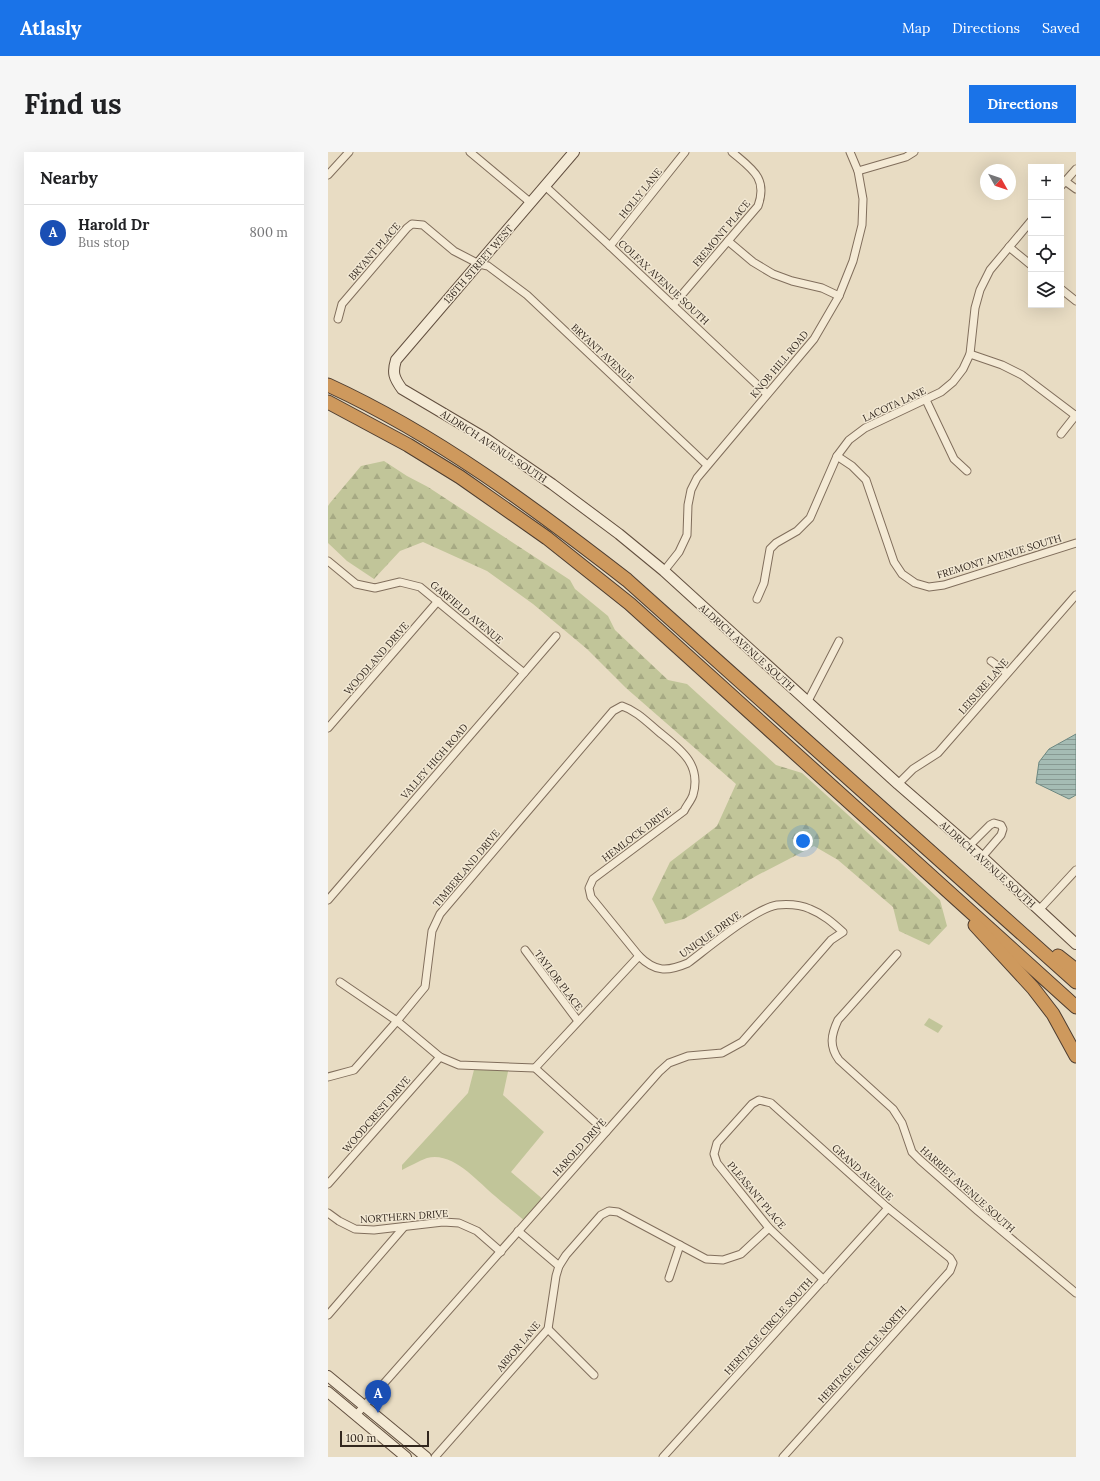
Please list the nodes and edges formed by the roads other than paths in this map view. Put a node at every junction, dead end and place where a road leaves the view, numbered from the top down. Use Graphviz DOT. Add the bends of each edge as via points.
graph roads {
  1 [pos="349,152"];
  2 [pos="470,152"];
  3 [pos="574,152"];
  4 [pos="685,152"];
  5 [pos="732,152"];
  6 [pos="850,152"];
  7 [pos="914,152"];
  8 [pos="1076,169"];
  9 [pos="858,172"];
  10 [pos="328,175"];
  11 [pos="1064,183"];
  12 [pos="1064,184"];
  13 [pos="545,186"];
  14 [pos="1076,189"];
  15 [pos="532,203"];
  16 [pos="1028,225"];
  17 [pos="728,241"];
  18 [pos="610,246"];
  19 [pos="1009,247"];
  20 [pos="1028,263"];
  21 [pos="479,264"];
  22 [pos="1064,291"];
  23 [pos="839,296"];
  24 [pos="1076,301"];
  25 [pos="673,305"];
  26 [pos="338,319"];
  27 [pos="970,354"];
  28 [pos="396,380"];
  29 [pos="328,385"];
  30 [pos="767,394"];
  31 [pos="926,400"];
  32 [pos="328,402"];
  33 [pos="1076,415"];
  34 [pos="1061,434"];
  35 [pos="837,456"];
  36 [pos="707,465"];
  37 [pos="967,471"];
  38 [pos="1076,543"];
  39 [pos="328,561"];
  40 [pos="664,572"];
  41 [pos="1076,595"];
  42 [pos="757,599"];
  43 [pos="438,601"];
  44 [pos="556,636"];
  45 [pos="839,642"];
  46 [pos="992,661"];
  47 [pos="524,673"];
  48 [pos="1007,673"];
  49 [pos="808,701"];
  50 [pos="613,711"];
  51 [pos="328,728"];
  52 [pos="898,784"];
  53 [pos="969,846"];
  54 [pos="982,857"];
  55 [pos="1076,870"];
  56 [pos="950,892"];
  57 [pos="978,893"];
  58 [pos="328,900"];
  59 [pos="1039,910"];
  60 [pos="842,932"];
  61 [pos="1076,944"];
  62 [pos="525,950"];
  63 [pos="897,954"];
  64 [pos="639,956"];
  65 [pos="1076,970"];
  66 [pos="340,982"];
  67 [pos="1076,982"];
  68 [pos="1076,1007"];
  69 [pos="397,1021"];
  70 [pos="578,1021"];
  71 [pos="1076,1056"];
  72 [pos="440,1057"];
  73 [pos="535,1068"];
  74 [pos="328,1077"];
  75 [pos="759,1100"];
  76 [pos="606,1132"];
  77 [pos="328,1184"];
  78 [pos="888,1208"];
  79 [pos="328,1213"];
  80 [pos="404,1227"];
  81 [pos="769,1228"];
  82 [pos="518,1231"];
  83 [pos="680,1245"];
  84 [pos="501,1252"];
  85 [pos="953,1263"];
  86 [pos="559,1266"];
  87 [pos="670,1278"];
  88 [pos="824,1280"];
  89 [pos="1076,1293"];
  90 [pos="328,1315"];
  91 [pos="548,1329"];
  92 [pos="594,1375"];
  93 [pos="328,1376"];
  94 [pos="328,1392"];
  95 [pos="364,1406"];
  96 [pos="356,1415"];
  97 [pos="406,1457"];
  98 [pos="426,1457"];
  99 [pos="435,1457"];
  100 [pos="663,1457"];
  101 [pos="783,1457"];
  1 -- 10 [label="street"];
  2 -- 15 [label="street"];
  3 -- 13 [label="street, 136TH STREET WEST"];
  4 -- 18 [label="street, HOLLY LANE"];
  5 -- 17 [label="street, FREMONT PLACE" via="753,170 761,185 761,196 758,206"];
  6 -- 9 [label="street, KNOB HILL ROAD"];
  7 -- 9 [label="street" via="906,157"];
  8 -- 11 [label="street"];
  9 -- 23 [label="street, KNOB HILL ROAD" via="863,199 862,225 853,261"];
  12 -- 14 [label="street"];
  13 -- 15 [label="street, 136TH STREET WEST"];
  13 -- 18 [label="street, COLFAX AVENUE SOUTH"];
  15 -- 21 [label="street, 136TH STREET WEST"];
  16 -- 19 [label="street, LACOTA LANE"];
  17 -- 23 [label="street" via="753,262 773,274 822,288"];
  17 -- 25 [label="street, FREMONT PLACE"];
  18 -- 25 [label="street, COLFAX AVENUE SOUTH"];
  19 -- 20 [label="street"];
  19 -- 27 [label="street, LACOTA LANE" via="990,270 980,290 975,308"];
  21 -- 26 [label="street, BRYANT PLACE" via="454,251 423,225 412,224 342,304"];
  21 -- 28 [label="street, 136TH STREET WEST" via="396,360 393,370"];
  21 -- 36 [label="street, BRYANT AVENUE" via="488,266 527,295"];
  22 -- 24 [label="street"];
  23 -- 30 [label="street, KNOB HILL ROAD" via="814,339"];
  25 -- 30 [label="street, COLFAX AVENUE SOUTH"];
  27 -- 31 [label="street, LACOTA LANE" via="953,382"];
  27 -- 33 [label="street" via="1022,375"];
  28 -- 40 [label="street, ALDRICH AVENUE SOUTH" via="402,389 485,438 552,484 619,534"];
  29 -- 57 [label="highway" via="384,414 470,465 603,561 654,603"];
  30 -- 36 [label="street, KNOB HILL ROAD"];
  31 -- 35 [label="street, LACOTA LANE" via="865,428 849,440"];
  31 -- 37 [label="street" via="954,459"];
  32 -- 56 [label="highway" via="408,445 460,477 575,559 648,618"];
  33 -- 34 [label="street"];
  35 -- 38 [label="street, FREMONT AVENUE SOUTH" via="866,480 894,562 902,574 915,583 929,587 944,586"];
  35 -- 42 [label="street, LACOTA LANE" via="810,518 797,531 770,549 764,583"];
  36 -- 40 [label="street, KNOB HILL ROAD" via="691,490 684,543"];
  39 -- 43 [label="street, GARFIELD AVENUE" via="356,584 375,588 400,582 420,587"];
  40 -- 49 [label="street, ALDRICH AVENUE SOUTH"];
  41 -- 48 [label="street, LEISURE LANE"];
  43 -- 47 [label="street, GARFIELD AVENUE"];
  43 -- 51 [label="street, WOODLAND DRIVE"];
  44 -- 47 [label="street, VALLEY HIGH ROAD"];
  45 -- 49 [label="street"];
  46 -- 48 [label="street"];
  47 -- 58 [label="street, VALLEY HIGH ROAD"];
  48 -- 52 [label="street, LEISURE LANE" via="938,753 913,769"];
  49 -- 52 [label="street, ALDRICH AVENUE SOUTH"];
  50 -- 64 [label="street, HEMLOCK DRIVE" via="622,706 633,710 685,754 695,779 693,796 684,811 593,879 589,888 591,897"];
  50 -- 69 [label="street, TIMBERLAND DRIVE" via="440,914 432,931 425,987"];
  52 -- 53 [label="street, ALDRICH AVENUE SOUTH"];
  53 -- 54 [label="street, ALDRICH AVENUE SOUTH"];
  53 -- 54 [label="street" via="994,823 1001,825 1001,835"];
  54 -- 59 [label="street, ALDRICH AVENUE SOUTH"];
  55 -- 59 [label="street"];
  56 -- 68 [label="highway"];
  56 -- 71 [label="highway" via="965,914 1033,988 1053,1014"];
  57 -- 65 [label="highway"];
  57 -- 67 [label="highway"];
  59 -- 61 [label="street, ALDRICH AVENUE SOUTH"];
  60 -- 64 [label="street, UNIQUE DRIVE" via="810,909 794,905 776,906 754,915 678,968 652,968"];
  60 -- 76 [label="street, HAROLD DRIVE" via="831,940 742,1042 722,1052 688,1056 669,1063"];
  62 -- 70 [label="street, TAYLOR PLACE"];
  63 -- 89 [label="street, HARRIET AVENUE SOUTH" via="838,1020 832,1033 834,1053 893,1109 902,1123 912,1152 920,1160"];
  64 -- 70 [label="street"];
  66 -- 69 [label="street"];
  69 -- 72 [label="street"];
  69 -- 74 [label="street, TIMBERLAND DRIVE" via="354,1070"];
  70 -- 73 [label="street"];
  72 -- 73 [label="street" via="459,1065"];
  72 -- 77 [label="street, WOODCREST DRIVE"];
  73 -- 76 [label="street"];
  75 -- 78 [label="street, GRAND AVENUE" via="771,1103"];
  75 -- 81 [label="street, PLEASANT PLACE" via="752,1104 718,1143 714,1154 717,1163"];
  76 -- 82 [label="street, HAROLD DRIVE"];
  78 -- 85 [label="street, GRAND AVENUE"];
  78 -- 88 [label="street, HERITAGE CIRCLE SOUTH"];
  79 -- 80 [label="street, NORTHERN DRIVE" via="339,1222 355,1229"];
  80 -- 84 [label="street, NORTHERN DRIVE" via="443,1222 459,1223 477,1231"];
  80 -- 90 [label="street"];
  81 -- 83 [label="street, ARBOR LANE" via="741,1254 723,1260 706,1259"];
  81 -- 88 [label="street, PLEASANT PLACE"];
  82 -- 84 [label="street, HAROLD DRIVE"];
  82 -- 86 [label="street"];
  83 -- 86 [label="street, ARBOR LANE" via="618,1212 609,1210 601,1215"];
  83 -- 87 [label="street"];
  84 -- 95 [label="street, HAROLD DRIVE"];
  85 -- 101 [label="street, HERITAGE CIRCLE NORTH" via="950,1271"];
  86 -- 91 [label="street, ARBOR LANE"];
  88 -- 100 [label="street, HERITAGE CIRCLE SOUTH"];
  91 -- 92 [label="street"];
  91 -- 99 [label="street, ARBOR LANE"];
  93 -- 95 [label="street"];
  94 -- 96 [label="street"];
  95 -- 96 [label="street, HAROLD DRIVE"];
  95 -- 98 [label="street"];
  96 -- 97 [label="street"];
}
